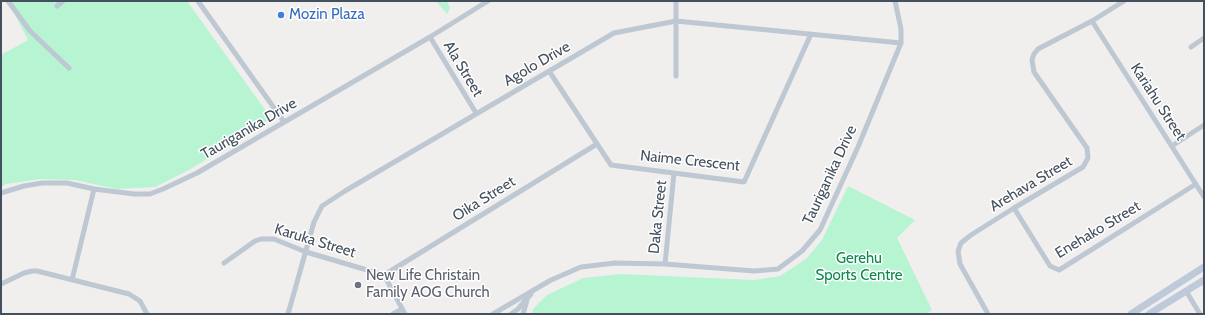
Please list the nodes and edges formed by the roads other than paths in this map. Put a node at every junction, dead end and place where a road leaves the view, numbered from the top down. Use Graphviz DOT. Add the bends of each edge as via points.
graph roads {
  1 [pos="8,1"];
  2 [pos="63,1"];
  3 [pos="198,1"];
  4 [pos="488,1"];
  5 [pos="676,1"];
  6 [pos="895,1"];
  7 [pos="1124,1"];
  8 [pos="57,6"];
  9 [pos="676,21"];
  10 [pos="1092,21"];
  11 [pos="811,34"];
  12 [pos="430,37"];
  13 [pos="1204,38"];
  14 [pos="901,43"];
  15 [pos="1191,47"];
  16 [pos="69,68"];
  17 [pos="549,71"];
  18 [pos="676,76"];
  19 [pos="476,113"];
  20 [pos="284,122"];
  21 [pos="1204,125"];
  22 [pos="597,144"];
  23 [pos="1172,146"];
  24 [pos="674,173"];
  25 [pos="1196,184"];
  26 [pos="94,189"];
  27 [pos="1,193"];
  28 [pos="1204,197"];
  29 [pos="1014,208"];
  30 [pos="306,252"];
  31 [pos="224,263"];
  32 [pos="665,264"];
  33 [pos="1204,267"];
  34 [pos="384,275"];
  35 [pos="72,280"];
  36 [pos="1204,280"];
  37 [pos="1,284"];
  38 [pos="534,290"];
  39 [pos="1186,291"];
  40 [pos="402,309"];
  41 [pos="147,314"];
  42 [pos="288,314"];
  43 [pos="393,314"];
  44 [pos="405,314"];
  45 [pos="493,314"];
  46 [pos="511,314"];
  47 [pos="523,314"];
  48 [pos="988,314"];
  49 [pos="1131,314"];
  50 [pos="1150,314"];
  51 [pos="1200,314"];
  1 -- 16 [label="street" via="30,31"];
  2 -- 8 [label="street"];
  3 -- 20 [label="street"];
  4 -- 12 [label="street, Tauriganika Drive"];
  5 -- 9 [label="street"];
  6 -- 14 [label="street, Tauriganika Drive"];
  7 -- 10 [label="street, Arehava Street"];
  9 -- 11 [label="street, Agolo Drive"];
  9 -- 17 [label="street, Agolo Drive" via="614,33"];
  9 -- 18 [label="street"];
  10 -- 23 [label="street, Kariahu Street"];
  10 -- 29 [label="street, Arehava Street" via="1038,49 1032,60 1034,72 1087,148 1086,163"];
  11 -- 14 [label="street, Agolo Drive"];
  11 -- 24 [label="street, Naime Crescent" via="744,182"];
  12 -- 19 [label="street, Ala Street"];
  12 -- 20 [label="street, Tauriganika Drive"];
  13 -- 15 [label="street"];
  14 -- 32 [label="street, Tauriganika Drive" via="820,230 802,251 778,269 754,270"];
  17 -- 19 [label="street, Agolo Drive"];
  17 -- 22 [label="street, Naime Crescent"];
  19 -- 30 [label="street, Agolo Drive" via="322,206 314,222"];
  20 -- 26 [label="street, Tauriganika Drive" via="197,173 150,194"];
  21 -- 23 [label="street"];
  22 -- 24 [label="street, Naime Crescent" via="611,165"];
  22 -- 34 [label="street, Oika Street"];
  23 -- 25 [label="street, Kariahu Street"];
  24 -- 32 [label="street, Daka Street"];
  25 -- 28 [label="street, Kariahu Street"];
  25 -- 29 [label="street, Enehako Street" via="1059,270 1050,266"];
  26 -- 27 [label="street, Tauriganika Drive" via="67,183 42,183"];
  26 -- 35 [label="street"];
  29 -- 48 [label="street, Arehava Street" via="971,235 959,247 960,264"];
  30 -- 31 [label="street, Karuka Street" via="274,239 261,239"];
  30 -- 34 [label="street, Karuka Street"];
  30 -- 42 [label="street, Agolo Drive"];
  32 -- 38 [label="street, Tauriganika Drive" via="614,263 581,267"];
  33 -- 49 [label="street"];
  34 -- 40 [label="street"];
  35 -- 37 [label="street" via="32,271"];
  35 -- 41 [label="street" via="135,297"];
  36 -- 39 [label="street"];
  38 -- 45 [label="street, Tauriganika Drive"];
  38 -- 46 [label="street, Tauriganika Drive"];
  38 -- 47 [label="street" via="526,301"];
  39 -- 50 [label="street"];
  39 -- 51 [label="street"];
  40 -- 43 [label="street"];
  40 -- 44 [label="street"];
}
